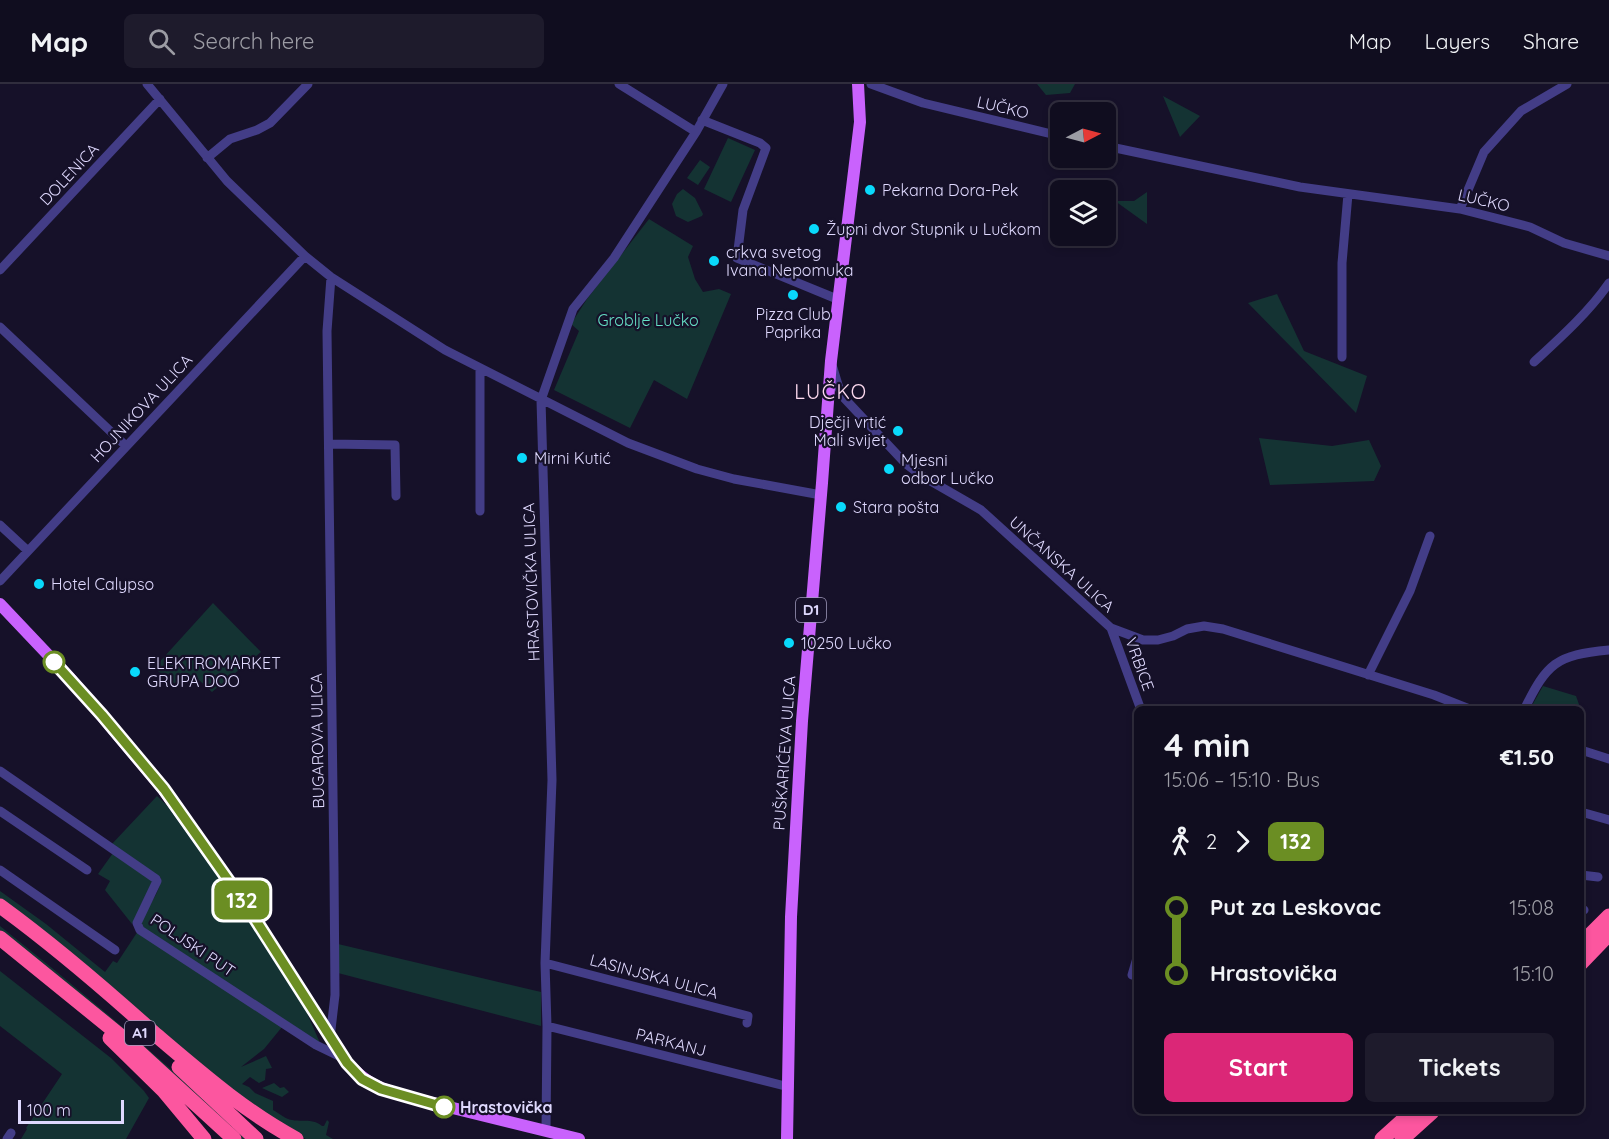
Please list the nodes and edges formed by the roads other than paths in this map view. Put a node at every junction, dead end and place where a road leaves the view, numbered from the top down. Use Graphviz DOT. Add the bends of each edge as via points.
graph roads {
  1 [pos="147,84"];
  2 [pos="308,84"];
  3 [pos="619,84"];
  4 [pos="723,84"];
  5 [pos="858,84"];
  6 [pos="871,84"];
  7 [pos="1567,84"];
  8 [pos="160,99"];
  9 [pos="702,120"];
  10 [pos="696,132"];
  11 [pos="1050,134"];
  12 [pos="1116,148"];
  13 [pos="207,158"];
  14 [pos="1348,194"];
  15 [pos="1460,209"];
  16 [pos="305,256"];
  17 [pos="1609,256"];
  18 [pos="0,270"];
  19 [pos="331,277"];
  20 [pos="1609,283"];
  21 [pos="837,299"];
  22 [pos="0,327"];
  23 [pos="1342,357"];
  24 [pos="831,361"];
  25 [pos="1533,362"];
  26 [pos="480,369"];
  27 [pos="541,400"];
  28 [pos="853,409"];
  29 [pos="828,410"];
  30 [pos="329,444"];
  31 [pos="126,446"];
  32 [pos="821,495"];
  33 [pos="396,496"];
  34 [pos="480,511"];
  35 [pos="0,525"];
  36 [pos="1430,536"];
  37 [pos="28,551"];
  38 [pos="0,581"];
  39 [pos="2,609"];
  40 [pos="1111,628"];
  41 [pos="1609,650"];
  42 [pos="1368,675"];
  43 [pos="1140,706"];
  44 [pos="1462,706"];
  45 [pos="1526,706"];
  46 [pos="1584,751"];
  47 [pos="1609,759"];
  48 [pos="0,771"];
  49 [pos="0,811"];
  50 [pos="1584,813"];
  51 [pos="1609,820"];
  52 [pos="0,870"];
  53 [pos="87,870"];
  54 [pos="1584,876"];
  55 [pos="1598,878"];
  56 [pos="0,906"];
  57 [pos="1609,915"];
  58 [pos="0,916"];
  59 [pos="1609,934"];
  60 [pos="0,938"];
  61 [pos="1584,941"];
  62 [pos="114,950"];
  63 [pos="27,960"];
  64 [pos="1584,960"];
  65 [pos="545,963"];
  66 [pos="1134,968"];
  67 [pos="1132,975"];
  68 [pos="747,1023"];
  69 [pos="547,1026"];
  70 [pos="330,1038"];
  71 [pos="345,1059"];
  72 [pos="789,1087"];
  73 [pos="1410,1114"];
  74 [pos="1430,1114"];
  75 [pos="546,1131"];
  76 [pos="204,1139"];
  77 [pos="234,1139"];
  78 [pos="256,1139"];
  79 [pos="296,1139"];
  80 [pos="579,1139"];
  81 [pos="787,1139"];
  82 [pos="1383,1139"];
  83 [pos="1403,1139"];
  1 -- 8 [label="street"];
  2 -- 13 [label="street" via="270,123 230,139"];
  3 -- 10 [label="street"];
  4 -- 9 [label="street, HRASTOVIČKA ULICA"];
  5 -- 21 [label="main road, PUŠKARIĆEVA ULICA / D1" via="860,122"];
  6 -- 11 [label="street, LUČKO" via="923,103"];
  7 -- 15 [label="street" via="1521,111 1484,152"];
  8 -- 13 [label="street"];
  8 -- 18 [label="street, DOLENICA"];
  9 -- 10 [label="street, HRASTOVIČKA ULICA"];
  9 -- 21 [label="street" via="766,148 743,210 737,258"];
  10 -- 27 [label="street, HRASTOVIČKA ULICA" via="605,271 573,309"];
  12 -- 14 [label="street, LUČKO"];
  13 -- 16 [label="street"];
  14 -- 15 [label="street, LUČKO"];
  14 -- 23 [label="street" via="1342,263"];
  15 -- 17 [label="street, LUČKO" via="1530,226 1564,243"];
  16 -- 19 [label="street"];
  16 -- 31 [label="street, HOJNIKOVA ULICA"];
  19 -- 26 [label="street"];
  19 -- 30 [label="street, BUGAROVA ULICA" via="327,331"];
  20 -- 25 [label="street"];
  21 -- 24 [label="main road, PUŠKARIĆEVA ULICA / D1"];
  22 -- 31 [label="street"];
  24 -- 28 [label="street, UNČANSKA ULICA" via="839,388"];
  24 -- 29 [label="main road, PUŠKARIĆEVA ULICA / D1"];
  26 -- 27 [label="street"];
  26 -- 34 [label="street"];
  27 -- 32 [label="street" via="628,443 697,468"];
  27 -- 65 [label="street, HRASTOVIČKA ULICA" via="552,780"];
  28 -- 29 [label="street" via="839,405"];
  28 -- 40 [label="street, UNČANSKA ULICA" via="913,471 981,510"];
  29 -- 32 [label="main road, PUŠKARIĆEVA ULICA / D1"];
  30 -- 33 [label="street" via="395,445"];
  30 -- 70 [label="street, BUGAROVA ULICA" via="335,972"];
  31 -- 37 [label="street, HOJNIKOVA ULICA"];
  32 -- 72 [label="main road, PUŠKARIĆEVA ULICA / D1" via="797,797"];
  35 -- 37 [label="street"];
  36 -- 42 [label="street" via="1410,591"];
  37 -- 38 [label="street, HOJNIKOVA ULICA"];
  39 -- 70 [label="main road" via="71,679 164,789 250,911"];
  40 -- 42 [label="street, UNČANSKA ULICA" via="1143,640 1173,636 1187,628 1223,629"];
  40 -- 43 [label="street, VRBICE"];
  41 -- 45 [label="street" via="1582,652 1556,662 1539,680"];
  42 -- 44 [label="street, UNČANSKA ULICA"];
  46 -- 47 [label="street"];
  48 -- 71 [label="street, POLJSKI PUT" via="157,880 137,923 140,930 316,1045"];
  49 -- 53 [label="street"];
  50 -- 51 [label="street"];
  52 -- 62 [label="street"];
  54 -- 55 [label="street"];
  56 -- 79 [label="highway" via="216,1086"];
  57 -- 61 [label="highway"];
  58 -- 78 [label="highway, A1" via="143,1035"];
  59 -- 64 [label="highway"];
  60 -- 63 [label="highway, A1"];
  63 -- 76 [label="highway" via="164,1091"];
  63 -- 77 [label="highway, A1" via="128,1042"];
  65 -- 68 [label="street, LASINJSKA ULICA" via="748,1016"];
  65 -- 69 [label="street, HRASTOVIČKA ULICA"];
  66 -- 67 [label="street"];
  69 -- 72 [label="street, PARKANJ"];
  69 -- 75 [label="street, HRASTOVIČKA ULICA"];
  70 -- 71 [label="main road"];
  71 -- 75 [label="main road" via="362,1079 381,1089"];
  72 -- 81 [label="main road, PUŠKARIĆEVA ULICA / D1"];
  73 -- 82 [label="highway"];
  74 -- 83 [label="highway"];
  75 -- 80 [label="main road"];
}
